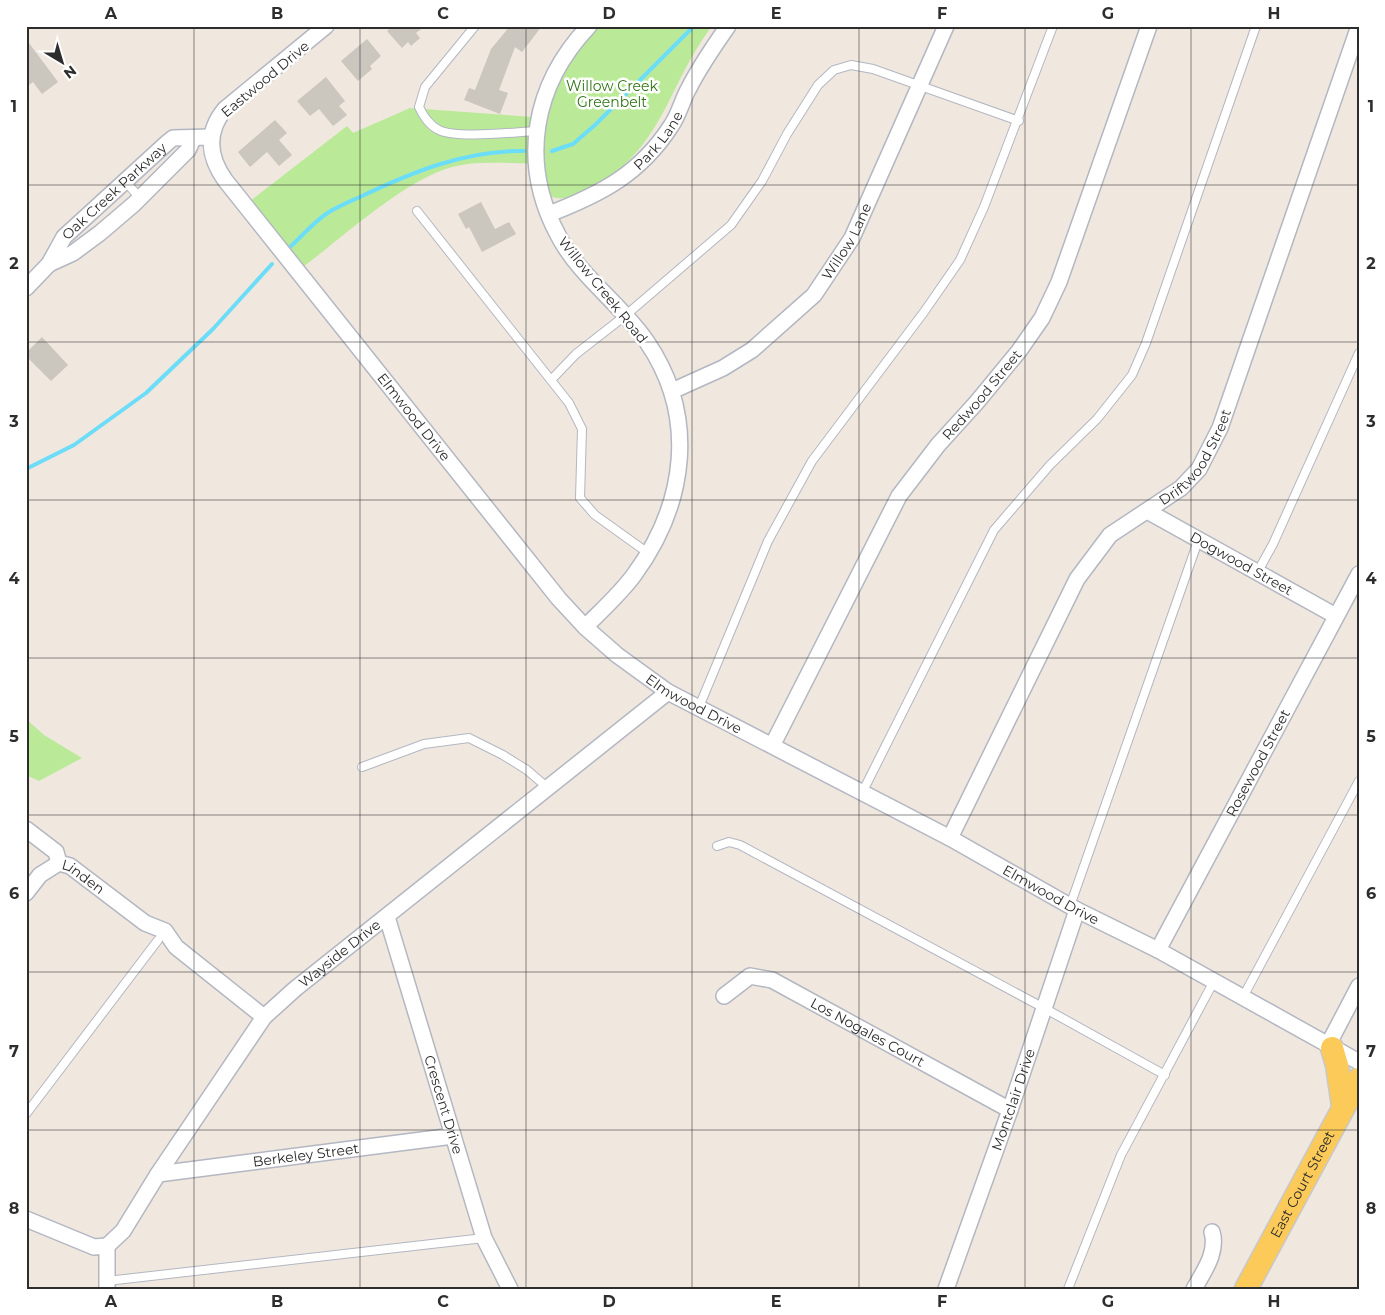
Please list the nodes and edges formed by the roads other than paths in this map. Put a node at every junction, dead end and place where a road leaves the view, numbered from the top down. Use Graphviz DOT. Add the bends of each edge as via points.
graph roads {
  1 [pos="326,26"];
  2 [pos="475,26"];
  3 [pos="589,26"];
  4 [pos="728,26"];
  5 [pos="946,26"];
  6 [pos="1053,26"];
  7 [pos="1149,26"];
  8 [pos="1256,26"];
  9 [pos="1359,26"];
  10 [pos="921,86"];
  11 [pos="1019,120"];
  12 [pos="536,131"];
  13 [pos="211,137"];
  14 [pos="193,139"];
  15 [pos="152,170"];
  16 [pos="125,181"];
  17 [pos="140,198"];
  18 [pos="417,211"];
  19 [pos="549,214"];
  20 [pos="49,264"];
  21 [pos="26,288"];
  22 [pos="626,316"];
  23 [pos="1359,353"];
  24 [pos="551,380"];
  25 [pos="672,391"];
  26 [pos="1147,512"];
  27 [pos="1198,541"];
  28 [pos="648,553"];
  29 [pos="1258,574"];
  30 [pos="1359,574"];
  31 [pos="1336,616"];
  32 [pos="585,627"];
  33 [pos="668,692"];
  34 [pos="699,707"];
  35 [pos="773,744"];
  36 [pos="362,767"];
  37 [pos="1359,781"];
  38 [pos="548,788"];
  39 [pos="863,792"];
  40 [pos="26,829"];
  41 [pos="950,838"];
  42 [pos="717,846"];
  43 [pos="58,863"];
  44 [pos="26,893"];
  45 [pos="1074,908"];
  46 [pos="387,917"];
  47 [pos="145,923"];
  48 [pos="158,940"];
  49 [pos="176,947"];
  50 [pos="1158,950"];
  51 [pos="1214,981"];
  52 [pos="1359,986"];
  53 [pos="724,996"];
  54 [pos="1243,997"];
  55 [pos="1044,1008"];
  56 [pos="264,1017"];
  57 [pos="1330,1046"];
  58 [pos="1359,1062"];
  59 [pos="1165,1075"];
  60 [pos="1359,1079"];
  61 [pos="1343,1106"];
  62 [pos="1010,1110"];
  63 [pos="26,1114"];
  64 [pos="453,1136"];
  65 [pos="158,1174"];
  66 [pos="26,1219"];
  67 [pos="1212,1232"];
  68 [pos="484,1238"];
  69 [pos="107,1246"];
  70 [pos="107,1285"];
  71 [pos="510,1289"];
  72 [pos="946,1289"];
  73 [pos="1068,1289"];
  74 [pos="1194,1289"];
  75 [pos="1246,1289"];
  1 -- 13 [label="street, Eastwood Drive" via="225,108"];
  2 -- 12 [label="lane" via="425,87 419,107 426,120 440,130 461,134"];
  3 -- 12 [label="street, Willow Creek Road" via="559,64 545,94"];
  4 -- 19 [label="street, Park Lane" via="708,54 672,124 652,152 624,179 586,200"];
  5 -- 10 [label="street, Willow Lane"];
  6 -- 11 [label="lane"];
  7 -- 35 [label="street, Redwood Street" via="1059,282 1042,318 1019,351 978,402 938,444 899,496"];
  8 -- 39 [label="lane" via="1132,375 1097,419 994,530"];
  9 -- 26 [label="street, Driftwood Street" via="1220,428 1199,469 1181,488"];
  10 -- 11 [label="lane"];
  10 -- 22 [label="lane" via="851,64 834,70 818,85 762,180 731,225"];
  10 -- 25 [label="street, Willow Lane" via="852,238 814,295 752,350 723,368"];
  11 -- 34 [label="lane" via="960,260 812,461 773,533"];
  12 -- 19 [label="street, Willow Creek Road" via="536,169"];
  13 -- 14 [label="street, Oak Creek Parkway"];
  13 -- 32 [label="street, Elmwood Drive" via="214,162 225,180 559,599"];
  14 -- 15 [label="street, Oak Creek Parkway" via="188,150"];
  14 -- 15 [label="street, Oak Creek Parkway" via="173,138"];
  15 -- 16 [label="street, Oak Creek Parkway"];
  15 -- 17 [label="street, Oak Creek Parkway"];
  16 -- 17 [label="lane"];
  16 -- 20 [label="street, Oak Creek Parkway" via="64,237"];
  17 -- 20 [label="street, Oak Creek Parkway" via="72,253"];
  18 -- 24 [label="lane"];
  19 -- 22 [label="street, Willow Creek Road" via="558,235 575,259"];
  20 -- 21 [label="street, Oak Creek Parkway"];
  22 -- 24 [label="lane" via="576,354"];
  22 -- 25 [label="street, Willow Creek Road" via="648,343"];
  23 -- 29 [label="lane"];
  24 -- 28 [label="lane" via="569,403 582,429 580,498 595,515"];
  25 -- 28 [label="street, Willow Creek Road" via="681,463 675,493"];
  26 -- 27 [label="street, Dogwood Street"];
  26 -- 41 [label="street, Driftwood Street" via="1110,535 1077,579"];
  27 -- 29 [label="street, Dogwood Street"];
  27 -- 45 [label="lane"];
  28 -- 32 [label="street, Willow Creek Road" via="634,575"];
  29 -- 31 [label="street, Dogwood Street"];
  30 -- 31 [label="street, Rosewood Street"];
  31 -- 50 [label="street, Rosewood Street"];
  32 -- 33 [label="street, Elmwood Drive"];
  33 -- 34 [label="street, Elmwood Drive"];
  33 -- 38 [label="street, Wayside Drive"];
  34 -- 35 [label="street, Elmwood Drive"];
  35 -- 39 [label="street, Elmwood Drive"];
  36 -- 38 [label="lane" via="424,744 469,738 527,770"];
  37 -- 54 [label="lane"];
  38 -- 46 [label="street, Wayside Drive"];
  39 -- 41 [label="street, Elmwood Drive"];
  40 -- 43 [label="street, Linden" via="56,852"];
  41 -- 45 [label="street, Elmwood Drive"];
  42 -- 55 [label="lane" via="729,842 740,845"];
  43 -- 44 [label="street" via="40,875"];
  43 -- 47 [label="street, Linden" via="70,866"];
  45 -- 50 [label="street, Elmwood Drive"];
  45 -- 55 [label="street, Montclair Drive"];
  46 -- 56 [label="street, Wayside Drive"];
  46 -- 64 [label="street, Crescent Drive"];
  47 -- 48 [label="street, Linden"];
  47 -- 49 [label="street, Linden" via="164,931"];
  48 -- 49 [label="street, Linden"];
  48 -- 63 [label="lane"];
  49 -- 56 [label="street, Linden"];
  50 -- 51 [label="street, Elmwood Drive"];
  51 -- 54 [label="street, Elmwood Drive"];
  51 -- 59 [label="lane"];
  52 -- 57 [label="street"];
  53 -- 62 [label="street, Los Nogales Court" via="750,976 772,980"];
  54 -- 57 [label="street, Elmwood Drive"];
  55 -- 59 [label="lane"];
  55 -- 62 [label="street, Montclair Drive"];
  56 -- 65 [label="street, Wayside Drive"];
  57 -- 58 [label="street, Elmwood Drive"];
  57 -- 61 [label="main road" via="1337,1065"];
  59 -- 73 [label="lane" via="1121,1155"];
  60 -- 61 [label="main road, East Court Street"];
  61 -- 75 [label="main road, East Court Street"];
  62 -- 72 [label="street, Montclair Drive"];
  64 -- 65 [label="street, Berkeley Street"];
  64 -- 68 [label="street, Crescent Drive"];
  65 -- 69 [label="street, Wayside Drive" via="123,1231"];
  66 -- 69 [label="street" via="94,1247"];
  67 -- 74 [label="street" via="1213,1252"];
  68 -- 70 [label="lane"];
  68 -- 71 [label="street, Crescent Drive"];
  69 -- 70 [label="street"];
}
